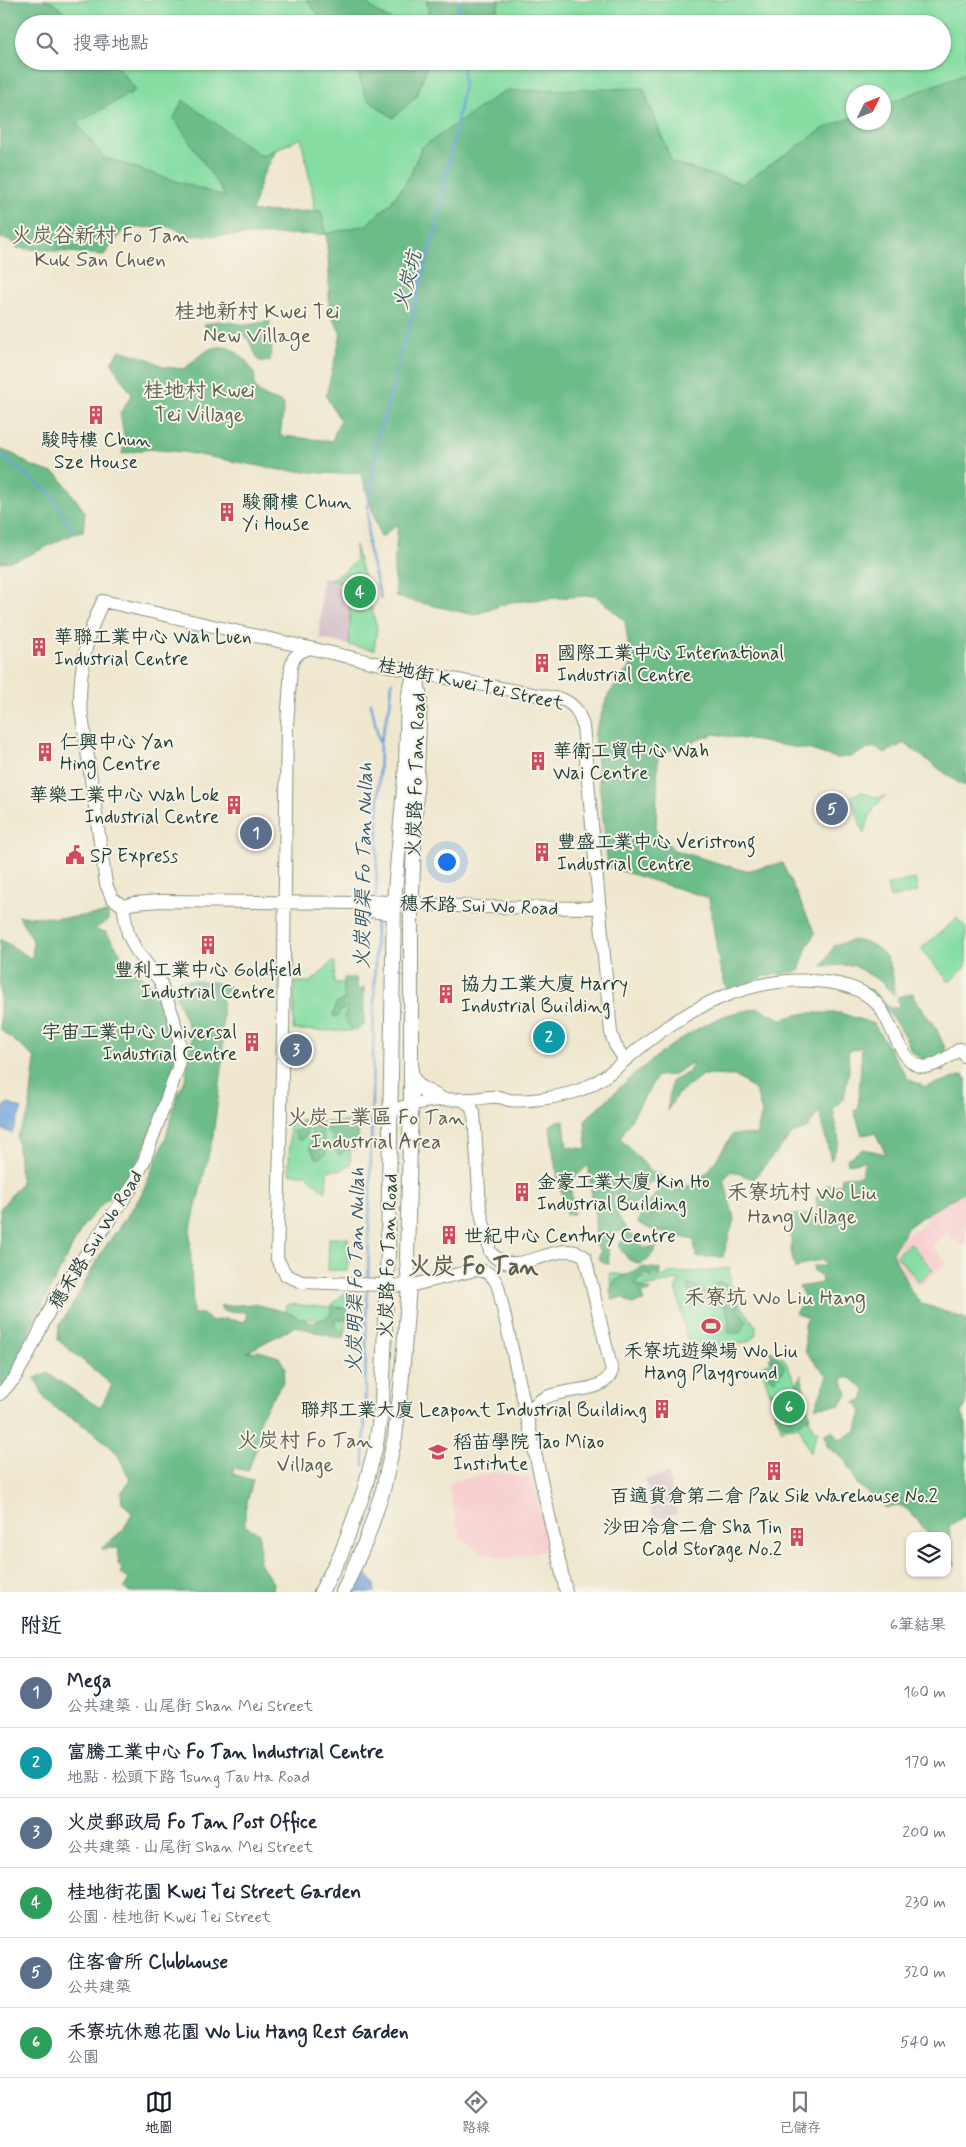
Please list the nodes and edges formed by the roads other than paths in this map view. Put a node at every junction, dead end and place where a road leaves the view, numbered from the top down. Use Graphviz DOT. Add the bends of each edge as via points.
graph roads {
  1 [pos="307,648"];
  2 [pos="415,672"];
  3 [pos="283,902"];
  4 [pos="412,904"];
  5 [pos="123,906"];
  6 [pos="388,908"];
  7 [pos="600,908"];
  8 [pos="963,1053"];
  9 [pos="625,1060"];
  10 [pos="411,1076"];
  11 [pos="441,1099"];
  12 [pos="461,1099"];
  13 [pos="508,1100"];
  14 [pos="411,1104"];
  15 [pos="390,1112"];
  16 [pos="474,1113"];
  17 [pos="487,1245"];
  18 [pos="517,1263"];
  19 [pos="475,1270"];
  20 [pos="387,1285"];
  21 [pos="409,1286"];
  22 [pos="498,1286"];
  23 [pos="519,1382"];
  24 [pos="0,1394"];
  25 [pos="543,1397"];
  26 [pos="527,1418"];
  27 [pos="322,1592"];
  28 [pos="343,1592"];
  29 [pos="566,1592"];
  1 -- 2 [label="street, 桂地街 Kwei Tei Street"];
  1 -- 3 [label="street" via="294,658 291,668"];
  1 -- 5 [label="street, 桂地街 Kwei Tei Street" via="103,601 92,623 80,678 80,702 106,884 112,898"];
  2 -- 4 [label="main road, 火炭路 Fo Tan Road" via="420,697"];
  2 -- 6 [label="main road, 火炭路 Fo Tan Road" via="408,698 406,766"];
  2 -- 7 [label="street, 桂地街 Kwei Tei Street" via="572,704 583,726"];
  3 -- 5 [label="street, 穗禾路 Sui Wo Road" via="160,901"];
  3 -- 6 [label="street, 穗禾路 Sui Wo Road" via="362,904"];
  3 -- 20 [label="street" via="277,1259 282,1270 297,1281"];
  4 -- 6 [label="street, 穗禾路 Sui Wo Road"];
  4 -- 7 [label="street, 穗禾路 Sui Wo Road"];
  4 -- 10 [label="main road, 火炭路 Fo Tan Road"];
  5 -- 24 [label="street, 穗禾路 Sui Wo Road" via="128,934 160,981 173,1016 180,1045 178,1068 132,1186 55,1299 27,1357"];
  6 -- 15 [label="main road, 火炭路 Fo Tan Road"];
  7 -- 9 [label="street, 桂地街 Kwei Tei Street" via="611,1033"];
  8 -- 9 [label="street" via="933,1065 916,1066 907,1058 884,1014 871,998 841,985 797,980 758,985 695,1009 670,1024"];
  9 -- 13 [label="street" via="594,1084 580,1090"];
  10 -- 11 [label="main road" via="419,1087"];
  10 -- 14 [label="main road, 火炭路 Fo Tan Road"];
  11 -- 12 [label="street"];
  11 -- 14 [label="street"];
  12 -- 13 [label="street" via="498,1097"];
  12 -- 16 [label="street" via="470,1105"];
  13 -- 16 [label="street" via="479,1108"];
  14 -- 15 [label="street"];
  14 -- 21 [label="main road, 火炭路 Fo Tan Road"];
  15 -- 20 [label="main road, 火炭路 Fo Tan Road"];
  16 -- 17 [label="street" via="478,1188"];
  17 -- 18 [label="street" via="501,1262"];
  17 -- 19 [label="street" via="483,1263"];
  18 -- 22 [label="street" via="502,1273"];
  18 -- 25 [label="street" via="567,1251 580,1252 585,1257 612,1371 608,1379 598,1385"];
  19 -- 21 [label="street"];
  19 -- 22 [label="street" via="488,1272"];
  20 -- 21 [label="street"];
  20 -- 27 [label="main road, 火炭路 Fo Tan Road" via="382,1404 377,1439 356,1515"];
  21 -- 28 [label="main road, 火炭路 Fo Tan Road" via="395,1437 372,1525"];
  22 -- 23 [label="street"];
  23 -- 25 [label="street"];
  23 -- 26 [label="street"];
  25 -- 26 [label="street"];
  26 -- 29 [label="street"];
}
